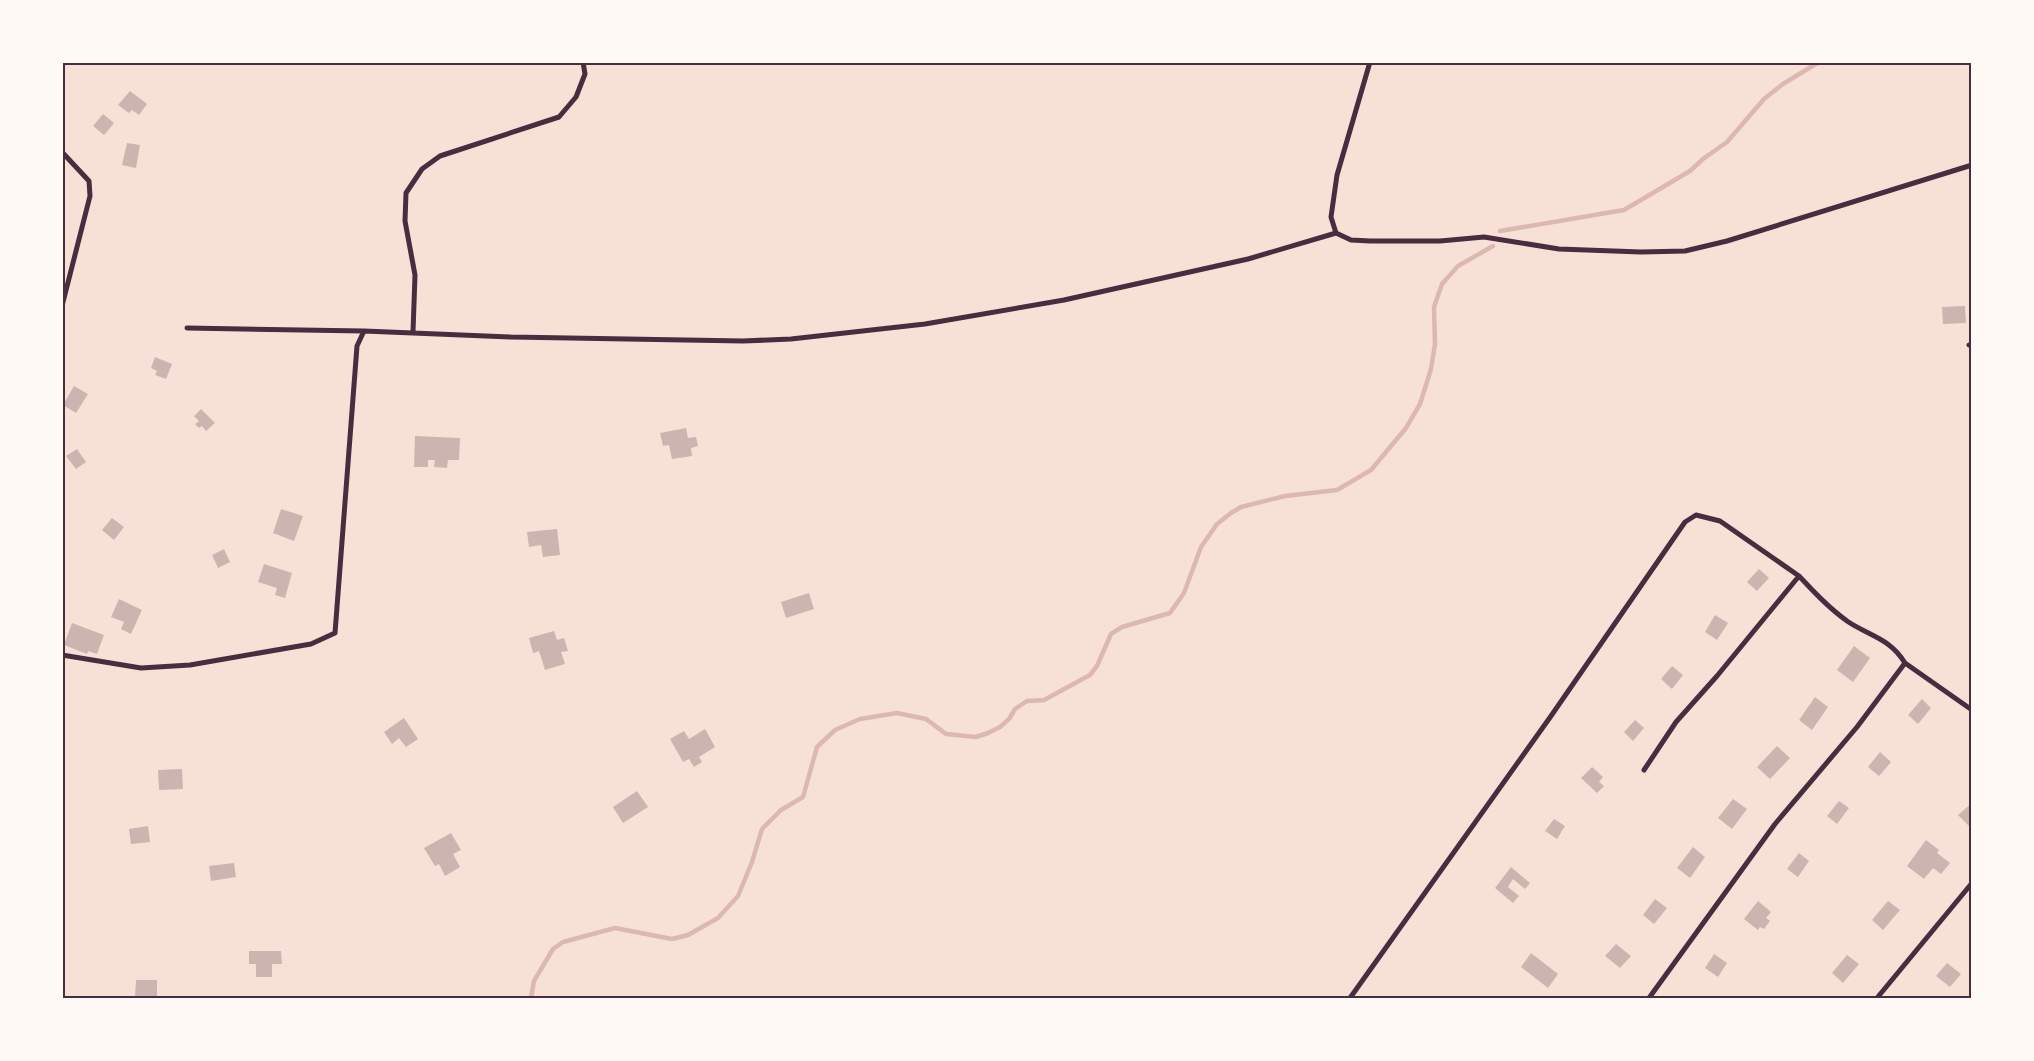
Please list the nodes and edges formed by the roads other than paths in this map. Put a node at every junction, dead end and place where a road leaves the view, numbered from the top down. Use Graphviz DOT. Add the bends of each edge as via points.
graph roads {
  1 [pos="583,62"];
  2 [pos="1370,62"];
  3 [pos="62,152"];
  4 [pos="1972,165"];
  5 [pos="1336,233"];
  6 [pos="62,306"];
  7 [pos="187,328"];
  8 [pos="364,330"];
  9 [pos="413,332"];
  10 [pos="1798,576"];
  11 [pos="62,655"];
  12 [pos="1905,663"];
  13 [pos="1972,710"];
  14 [pos="1644,770"];
  15 [pos="1972,883"];
  16 [pos="1350,998"];
  17 [pos="1649,998"];
  18 [pos="1878,998"];
  1 -- 9 [label="street" via="585,74 576,97 559,117 440,156 422,169 406,192 405,221 415,275"];
  2 -- 5 [label="street" via="1337,175 1331,216"];
  3 -- 6 [label="street" via="89,180 90,196"];
  4 -- 5 [label="street" via="1727,241 1686,250 1559,249 1484,237 1370,241 1351,240"];
  5 -- 9 [label="street" via="1248,259 1064,300 925,324 791,339 511,337"];
  7 -- 8 [label="street"];
  8 -- 9 [label="street"];
  8 -- 11 [label="street" via="357,346 335,633 311,644 190,665 142,668"];
  10 -- 12 [label="street" via="1848,621 1887,642"];
  10 -- 14 [label="street" via="1676,722"];
  10 -- 16 [label="street" via="1720,521 1696,515 1685,522"];
  12 -- 13 [label="street"];
  12 -- 17 [label="street" via="1857,727 1775,824"];
  15 -- 18 [label="street"];
}
